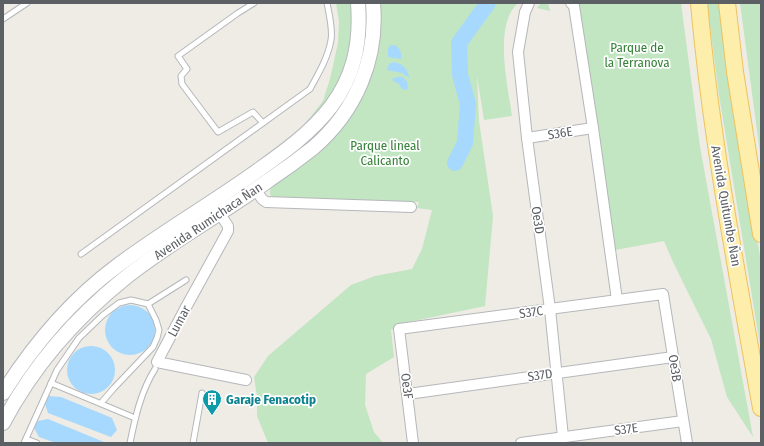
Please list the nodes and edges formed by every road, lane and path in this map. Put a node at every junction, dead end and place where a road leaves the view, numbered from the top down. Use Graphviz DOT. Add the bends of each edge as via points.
graph roads {
  1 [pos="27,3"];
  2 [pos="254,3"];
  3 [pos="327,3"];
  4 [pos="529,3"];
  5 [pos="571,3"];
  6 [pos="699,3"];
  7 [pos="727,3"];
  8 [pos="359,8"];
  9 [pos="373,8"];
  10 [pos="3,20"];
  11 [pos="264,123"];
  12 [pos="594,128"];
  13 [pos="527,138"];
  14 [pos="755,164"];
  15 [pos="256,190"];
  16 [pos="212,202"];
  17 [pos="411,207"];
  18 [pos="220,214"];
  19 [pos="761,234"];
  20 [pos="81,254"];
  21 [pos="186,280"];
  22 [pos="663,294"];
  23 [pos="617,300"];
  24 [pos="148,304"];
  25 [pos="550,309"];
  26 [pos="399,329"];
  27 [pos="673,357"];
  28 [pos="156,365"];
  29 [pos="557,373"];
  30 [pos="246,380"];
  31 [pos="51,383"];
  32 [pos="3,393"];
  33 [pos="202,393"];
  34 [pos="408,394"];
  35 [pos="101,403"];
  36 [pos="761,408"];
  37 [pos="135,418"];
  38 [pos="683,421"];
  39 [pos="3,423"];
  40 [pos="25,441"];
  41 [pos="564,441"];
  42 [pos="37,443"];
  43 [pos="130,443"];
  44 [pos="193,443"];
  45 [pos="414,443"];
  46 [pos="521,443"];
  47 [pos="687,443"];
  1 -- 10 [label="lane"];
  2 -- 11 [label="lane" via="178,56 187,69 181,76 182,84 218,132 253,112"];
  3 -- 11 [label="lane" via="332,39 322,67 310,89"];
  4 -- 13 [label="street, Oe3D" via="518,52"];
  5 -- 12 [label="street" via="574,6"];
  6 -- 36 [label="main road, Avenida Quitumbe Ñan" via="718,162"];
  7 -- 14 [label="main road" via="735,72"];
  8 -- 9 [label="main road"];
  8 -- 16 [label="main road, Avenida Rumichaca Ñan" via="355,58 343,87 328,111 286,151"];
  9 -- 15 [label="main road, Avenida Rumichaca Ñan" via="374,30 369,62 348,107 332,129 314,147"];
  11 -- 20 [label="lane"];
  12 -- 13 [label="street, S36E"];
  12 -- 23 [label="street"];
  13 -- 25 [label="street, Oe3D"];
  14 -- 19 [label="main road"];
  15 -- 17 [label="street" via="266,202"];
  15 -- 18 [label="main road, Avenida Rumichaca Ñan"];
  16 -- 18 [label="street, Lumar"];
  16 -- 32 [label="main road, Avenida Rumichaca Ñan" via="116,266 83,294 42,337"];
  18 -- 28 [label="street, Lumar" via="228,226 228,232"];
  18 -- 39 [label="main road, Avenida Rumichaca Ñan" via="125,278 93,305 53,346 26,383"];
  21 -- 24 [label="lane"];
  22 -- 23 [label="street, S37C"];
  22 -- 27 [label="street, Oe3B"];
  23 -- 25 [label="street, S37C"];
  24 -- 31 [label="lane" via="131,300 119,303 103,315 79,338"];
  24 -- 35 [label="lane" via="158,330 153,347"];
  25 -- 26 [label="street, S37C"];
  25 -- 29 [label="street, Oe3D"];
  26 -- 34 [label="street, Oe3F"];
  27 -- 29 [label="street, S37D"];
  27 -- 38 [label="street, Oe3B"];
  28 -- 30 [label="street"];
  28 -- 37 [label="lane"];
  29 -- 34 [label="street, S37D"];
  29 -- 41 [label="street, Oe3D"];
  31 -- 35 [label="lane"];
  31 -- 40 [label="lane"];
  33 -- 44 [label="lane"];
  34 -- 45 [label="street, Oe3F"];
  35 -- 37 [label="lane"];
  37 -- 43 [label="lane"];
  38 -- 41 [label="street, S37E"];
  38 -- 47 [label="street, Oe3B"];
  40 -- 42 [label="lane"];
  41 -- 46 [label="street, S37E"];
}
